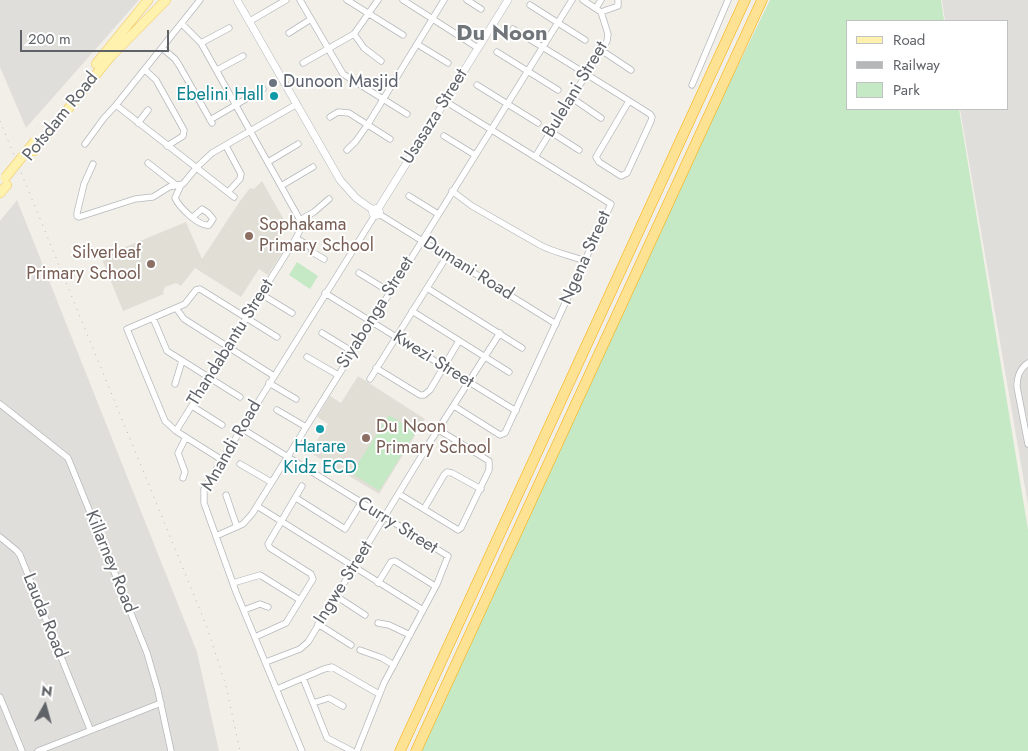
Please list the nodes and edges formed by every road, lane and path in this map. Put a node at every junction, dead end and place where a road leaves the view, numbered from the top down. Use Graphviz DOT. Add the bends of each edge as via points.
graph roads {
  1 [pos="148,0"];
  2 [pos="166,0"];
  3 [pos="200,0"];
  4 [pos="237,0"];
  5 [pos="286,0"];
  6 [pos="300,0"];
  7 [pos="347,0"];
  8 [pos="378,0"];
  9 [pos="403,0"];
  10 [pos="444,0"];
  11 [pos="467,0"];
  12 [pos="508,0"];
  13 [pos="572,0"];
  14 [pos="583,0"];
  15 [pos="601,0"];
  16 [pos="618,0"];
  17 [pos="728,0"];
  18 [pos="745,0"];
  19 [pos="762,0"];
  20 [pos="767,0"];
  21 [pos="530,5"];
  22 [pos="481,10"];
  23 [pos="598,10"];
  24 [pos="370,14"];
  25 [pos="311,19"];
  26 [pos="432,20"];
  27 [pos="250,21"];
  28 [pos="182,24"];
  29 [pos="558,24"];
  30 [pos="229,28"];
  31 [pos="513,29"];
  32 [pos="289,33"];
  33 [pos="354,34"];
  34 [pos="403,35"];
  35 [pos="744,38"];
  36 [pos="585,40"];
  37 [pos="201,43"];
  38 [pos="417,44"];
  39 [pos="543,47"];
  40 [pos="162,48"];
  41 [pos="478,48"];
  42 [pos="328,49"];
  43 [pos="601,50"];
  44 [pos="497,52"];
  45 [pos="243,56"];
  46 [pos="381,61"];
  47 [pos="303,63"];
  48 [pos="448,63"];
  49 [pos="145,70"];
  50 [pos="217,70"];
  51 [pos="631,70"];
  52 [pos="528,71"];
  53 [pos="587,74"];
  54 [pos="692,84"];
  55 [pos="477,85"];
  56 [pos="263,89"];
  57 [pos="558,90"];
  58 [pos="572,98"];
  59 [pos="382,100"];
  60 [pos="629,100"];
  61 [pos="445,101"];
  62 [pos="297,104"];
  63 [pos="508,104"];
  64 [pos="116,106"];
  65 [pos="235,106"];
  66 [pos="148,110"];
  67 [pos="407,114"];
  68 [pos="330,117"];
  69 [pos="601,118"];
  70 [pos="138,123"];
  71 [pos="538,123"];
  72 [pos="368,124"];
  73 [pos="491,130"];
  74 [pos="250,131"];
  75 [pos="551,132"];
  76 [pos="444,136"];
  77 [pos="390,138"];
  78 [pos="85,144"];
  79 [pos="298,144"];
  80 [pos="167,146"];
  81 [pos="226,146"];
  82 [pos="347,150"];
  83 [pos="580,150"];
  84 [pos="475,155"];
  85 [pos="535,157"];
  86 [pos="268,162"];
  87 [pos="148,163"];
  88 [pos="93,164"];
  89 [pos="197,167"];
  90 [pos="313,167"];
  91 [pos="4,182"];
  92 [pos="181,184"];
  93 [pos="282,186"];
  94 [pos="452,191"];
  95 [pos="228,192"];
  96 [pos="0,193"];
  97 [pos="408,196"];
  98 [pos="234,197"];
  99 [pos="329,199"];
  100 [pos="376,212"];
  101 [pos="438,214"];
  102 [pos="193,218"];
  103 [pos="300,220"];
  104 [pos="296,238"];
  105 [pos="422,240"];
  106 [pos="447,256"];
  107 [pos="324,259"];
  108 [pos="585,261"];
  109 [pos="359,273"];
  110 [pos="427,288"];
  111 [pos="390,292"];
  112 [pos="325,293"];
  113 [pos="261,294"];
  114 [pos="222,303"];
  115 [pos="176,308"];
  116 [pos="218,309"];
  117 [pos="412,311"];
  118 [pos="292,313"];
  119 [pos="153,318"];
  120 [pos="247,318"];
  121 [pos="372,322"];
  122 [pos="556,324"];
  123 [pos="120,326"];
  124 [pos="127,329"];
  125 [pos="322,333"];
  126 [pos="500,333"];
  127 [pos="277,337"];
  128 [pos="396,337"];
  129 [pos="459,342"];
  130 [pos="229,347"];
  131 [pos="522,348"];
  132 [pos="353,352"];
  133 [pos="307,357"];
  134 [pos="485,358"];
  135 [pos="182,361"];
  136 [pos="1028,363"];
  137 [pos="444,367"];
  138 [pos="376,368"];
  139 [pos="509,372"];
  140 [pos="274,376"];
  141 [pos="338,376"];
  142 [pos="405,377"];
  143 [pos="210,378"];
  144 [pos="370,379"];
  145 [pos="269,383"];
  146 [pos="401,383"];
  147 [pos="469,383"];
  148 [pos="175,384"];
  149 [pos="240,397"];
  150 [pos="296,398"];
  151 [pos="0,404"];
  152 [pos="192,406"];
  153 [pos="454,406"];
  154 [pos="277,410"];
  155 [pos="516,411"];
  156 [pos="222,425"];
  157 [pos="306,427"];
  158 [pos="241,428"];
  159 [pos="439,430"];
  160 [pos="176,431"];
  161 [pos="186,437"];
  162 [pos="1028,444"];
  163 [pos="287,457"];
  164 [pos="222,460"];
  165 [pos="240,464"];
  166 [pos="183,478"];
  167 [pos="271,482"];
  168 [pos="302,486"];
  169 [pos="481,489"];
  170 [pos="399,494"];
  171 [pos="226,495"];
  172 [pos="296,498"];
  173 [pos="361,503"];
  174 [pos="257,506"];
  175 [pos="424,509"];
  176 [pos="384,518"];
  177 [pos="281,522"];
  178 [pos="237,527"];
  179 [pos="216,536"];
  180 [pos="0,537"];
  181 [pos="354,567"];
  182 [pos="378,583"];
  183 [pos="233,584"];
  184 [pos="435,586"];
  185 [pos="336,596"];
  186 [pos="300,600"];
  187 [pos="268,608"];
  188 [pos="244,610"];
  189 [pos="423,610"];
  190 [pos="365,615"];
  191 [pos="378,623"];
  192 [pos="318,624"];
  193 [pos="410,634"];
  194 [pos="255,636"];
  195 [pos="350,645"];
  196 [pos="360,650"];
  197 [pos="266,662"];
  198 [pos="394,665"];
  199 [pos="303,678"];
  200 [pos="277,689"];
  201 [pos="379,694"];
  202 [pos="0,697"];
  203 [pos="161,703"];
  204 [pos="313,703"];
  205 [pos="343,706"];
  206 [pos="90,729"];
  207 [pos="22,751"];
  208 [pos="38,751"];
  209 [pos="171,751"];
  210 [pos="302,751"];
  211 [pos="352,751"];
  212 [pos="356,751"];
  213 [pos="400,751"];
  214 [pos="416,751"];
  1 -- 91 [label="main road, Potsdam Road, bridge"];
  2 -- 91 [label="main road, Potsdam Road" via="111,56"];
  3 -- 28 [label="street"];
  4 -- 27 [label="street, Dumani Road"];
  5 -- 27 [label="street"];
  6 -- 25 [label="street"];
  7 -- 24 [label="street"];
  8 -- 24 [label="street"];
  9 -- 26 [label="street"];
  10 -- 26 [label="street"];
  11 -- 22 [label="street"];
  12 -- 41 [label="street, Usasaza Street"];
  13 -- 29 [label="street, Siyabonga Street"];
  14 -- 23 [label="street"];
  15 -- 23 [label="street"];
  16 -- 23 [label="street" via="618,6"];
  17 -- 54 [label="street"];
  18 -- 213 [label="highway"];
  19 -- 35 [label="highway"];
  20 -- 35 [label="highway" via="750,34"];
  21 -- 29 [label="street"];
  23 -- 43 [label="street, Bulelani Street" via="608,36"];
  24 -- 33 [label="street"];
  24 -- 34 [label="street"];
  25 -- 32 [label="street"];
  25 -- 42 [label="street"];
  26 -- 38 [label="street"];
  26 -- 41 [label="street"];
  27 -- 62 [label="street, Dumani Road"];
  28 -- 37 [label="street"];
  28 -- 40 [label="street"];
  29 -- 36 [label="street"];
  29 -- 39 [label="street, Siyabonga Street"];
  30 -- 37 [label="street"];
  31 -- 39 [label="street"];
  33 -- 42 [label="street"];
  33 -- 46 [label="street" via="364,48"];
  35 -- 214 [label="highway"];
  37 -- 50 [label="street"];
  38 -- 48 [label="street"];
  38 -- 59 [label="street"];
  39 -- 52 [label="street, Siyabonga Street"];
  39 -- 53 [label="street"];
  40 -- 49 [label="street"];
  40 -- 65 [label="street" via="180,65 211,121"];
  41 -- 61 [label="street, Usasaza Street"];
  42 -- 47 [label="street"];
  42 -- 59 [label="street" via="343,74"];
  43 -- 51 [label="street"];
  43 -- 53 [label="street, Bulelani Street"];
  44 -- 52 [label="street"];
  45 -- 50 [label="street"];
  49 -- 64 [label="street"];
  49 -- 80 [label="street" via="156,80 184,130 183,136"];
  50 -- 65 [label="street"];
  52 -- 57 [label="street"];
  52 -- 63 [label="street, Siyabonga Street"];
  53 -- 58 [label="street, Bulelani Street"];
  53 -- 60 [label="street"];
  55 -- 63 [label="street"];
  56 -- 65 [label="street"];
  58 -- 69 [label="street"];
  58 -- 75 [label="street, Bulelani Street"];
  59 -- 67 [label="street"];
  59 -- 72 [label="street"];
  60 -- 60 [label="street" via="596,159 624,176 652,117"];
  61 -- 73 [label="street, Ngena Street"];
  61 -- 100 [label="street, Usasaza Street"];
  62 -- 74 [label="street"];
  62 -- 100 [label="street, Dumani Road" via="340,180 356,198"];
  63 -- 71 [label="street"];
  63 -- 73 [label="street, Siyabonga Street"];
  64 -- 70 [label="street"];
  64 -- 78 [label="street"];
  65 -- 74 [label="street"];
  66 -- 70 [label="street"];
  68 -- 72 [label="street" via="345,112"];
  70 -- 80 [label="street"];
  72 -- 77 [label="street"];
  72 -- 82 [label="street"];
  73 -- 84 [label="street, Siyabonga Street"];
  73 -- 85 [label="street, Ngena Street"];
  74 -- 81 [label="street"];
  74 -- 86 [label="street"];
  75 -- 83 [label="street"];
  75 -- 85 [label="street, Bulelani Street"];
  76 -- 84 [label="street"];
  79 -- 86 [label="street"];
  80 -- 89 [label="street"];
  81 -- 89 [label="street" via="212,153"];
  81 -- 95 [label="street" via="241,174"];
  84 -- 94 [label="street, Siyabonga Street"];
  85 -- 108 [label="street, Ngena Street" via="611,204"];
  86 -- 93 [label="street"];
  87 -- 92 [label="street"];
  88 -- 92 [label="street" via="82,191 77,212 79,218 153,197"];
  89 -- 92 [label="street"];
  89 -- 95 [label="street"];
  90 -- 93 [label="street"];
  91 -- 96 [label="main road, Potsdam Road"];
  92 -- 102 [label="street" via="175,199"];
  93 -- 103 [label="street"];
  94 -- 101 [label="street, Siyabonga Street"];
  94 -- 108 [label="street" via="540,246"];
  95 -- 98 [label="street"];
  97 -- 101 [label="street"];
  99 -- 103 [label="street"];
  100 -- 105 [label="street, Dumani Road"];
  100 -- 112 [label="street, Mnandi Road"];
  101 -- 105 [label="street, Siyabonga Street"];
  103 -- 104 [label="street, Thandabantu Street" via="301,228"];
  104 -- 107 [label="street"];
  104 -- 113 [label="street, Thandabantu Street"];
  105 -- 106 [label="street, Dumani Road"];
  105 -- 111 [label="street, Siyabonga Street"];
  106 -- 110 [label="street"];
  106 -- 122 [label="street, Dumani Road"];
  108 -- 122 [label="street, Ngena Street"];
  109 -- 111 [label="street"];
  110 -- 117 [label="street"];
  110 -- 126 [label="street"];
  111 -- 121 [label="street, Siyabonga Street"];
  112 -- 121 [label="street, Kwezi Street"];
  112 -- 140 [label="street, Mnandi Road"];
  113 -- 118 [label="street"];
  113 -- 120 [label="street, Thandabantu Street"];
  114 -- 115 [label="street" via="200,289"];
  114 -- 116 [label="street"];
  114 -- 120 [label="street"];
  115 -- 119 [label="street"];
  115 -- 130 [label="street" via="184,319"];
  117 -- 128 [label="street"];
  117 -- 129 [label="street"];
  119 -- 124 [label="street"];
  119 -- 135 [label="street" via="166,349"];
  120 -- 127 [label="street"];
  120 -- 130 [label="street, Thandabantu Street"];
  121 -- 128 [label="street, Kwezi Street"];
  121 -- 132 [label="street, Siyabonga Street"];
  122 -- 155 [label="street, Ngena Street"];
  123 -- 124 [label="street"];
  124 -- 160 [label="street" via="163,418"];
  125 -- 132 [label="street"];
  126 -- 131 [label="street"];
  126 -- 134 [label="street, Ingwe Street"];
  128 -- 137 [label="street, Kwezi Street"];
  128 -- 138 [label="street"];
  129 -- 134 [label="street"];
  129 -- 137 [label="street"];
  130 -- 140 [label="street"];
  130 -- 143 [label="street, Thandabantu Street"];
  132 -- 141 [label="street, Siyabonga Street"];
  133 -- 141 [label="street"];
  134 -- 139 [label="street"];
  134 -- 147 [label="street, Ingwe Street"];
  135 -- 143 [label="street"];
  135 -- 148 [label="street"];
  136 -- 162 [label="street" via="1019,372 1017,387"];
  137 -- 146 [label="street" via="425,399"];
  137 -- 147 [label="street, Kwezi Street"];
  138 -- 144 [label="street"];
  138 -- 146 [label="street"];
  140 -- 145 [label="street, Mnandi Road"];
  141 -- 157 [label="street, Siyabonga Street"];
  142 -- 146 [label="street"];
  143 -- 149 [label="street"];
  143 -- 152 [label="street, Thandabantu Street"];
  145 -- 150 [label="street"];
  145 -- 158 [label="street, Mnandi Road"];
  147 -- 153 [label="street, Ingwe Street"];
  147 -- 155 [label="street, Kwezi Street"];
  151 -- 203 [label="street, Killarney Road" via="68,458 147,653"];
  152 -- 156 [label="street"];
  152 -- 160 [label="street, Thandabantu Street"];
  153 -- 155 [label="street, Ngena Street" via="500,436 507,430"];
  153 -- 159 [label="street, Ingwe Street"];
  154 -- 157 [label="street"];
  157 -- 163 [label="street, Siyabonga Street"];
  158 -- 163 [label="street, Curry Street"];
  158 -- 164 [label="street, Mnandi Road"];
  159 -- 169 [label="street" via="490,461 490,470"];
  159 -- 170 [label="street, Ingwe Street"];
  160 -- 161 [label="street"];
  161 -- 164 [label="street"];
  161 -- 166 [label="street" via="178,453 185,472"];
  163 -- 167 [label="street, Siyabonga Street"];
  163 -- 173 [label="street, Curry Street"];
  164 -- 179 [label="street, Mnandi Road" via="203,492"];
  165 -- 167 [label="street"];
  167 -- 174 [label="street, Siyabonga Street"];
  168 -- 172 [label="street"];
  169 -- 175 [label="street" via="447,472"];
  169 -- 175 [label="street" via="460,529"];
  170 -- 175 [label="street"];
  170 -- 176 [label="street, Ingwe Street"];
  171 -- 178 [label="street"];
  172 -- 173 [label="street" via="345,532"];
  172 -- 177 [label="street"];
  173 -- 176 [label="street, Curry Street"];
  174 -- 177 [label="street"];
  174 -- 178 [label="street, Siyabonga Street" via="248,520"];
  176 -- 181 [label="street, Ingwe Street"];
  176 -- 184 [label="street, Curry Street" via="448,556"];
  177 -- 181 [label="street"];
  177 -- 186 [label="street" via="268,542 269,546 313,577"];
  178 -- 179 [label="street, Siyabonga Street"];
  179 -- 183 [label="street, Mnandi Road"];
  180 -- 206 [label="street, Lauda Road" via="20,555"];
  181 -- 182 [label="street"];
  181 -- 185 [label="street, Ingwe Street"];
  182 -- 184 [label="street" via="391,562 395,561"];
  182 -- 189 [label="street"];
  183 -- 186 [label="street" via="260,576"];
  183 -- 188 [label="street, Mnandi Road"];
  184 -- 189 [label="street, Curry Street"];
  185 -- 190 [label="street"];
  185 -- 192 [label="street, Ingwe Street"];
  186 -- 194 [label="street" via="285,624"];
  187 -- 188 [label="street" via="260,604"];
  188 -- 194 [label="street, Mnandi Road"];
  189 -- 193 [label="street, Curry Street"];
  191 -- 193 [label="street"];
  192 -- 195 [label="street"];
  192 -- 197 [label="street, Ingwe Street" via="303,646"];
  193 -- 198 [label="street, Curry Street"];
  194 -- 197 [label="street, Mnandi Road"];
  196 -- 198 [label="street"];
  197 -- 200 [label="street, Mnandi Road"];
  198 -- 201 [label="street, Curry Street"];
  199 -- 200 [label="street"];
  199 -- 201 [label="street" via="332,667"];
  199 -- 204 [label="street"];
  200 -- 210 [label="street, Mnandi Road"];
  201 -- 212 [label="street, Curry Street"];
  202 -- 207 [label="street"];
  203 -- 206 [label="street"];
  203 -- 209 [label="street, Killarney Road"];
  204 -- 205 [label="street" via="329,698"];
  204 -- 211 [label="street" via="327,738"];
  206 -- 208 [label="street"];
}
